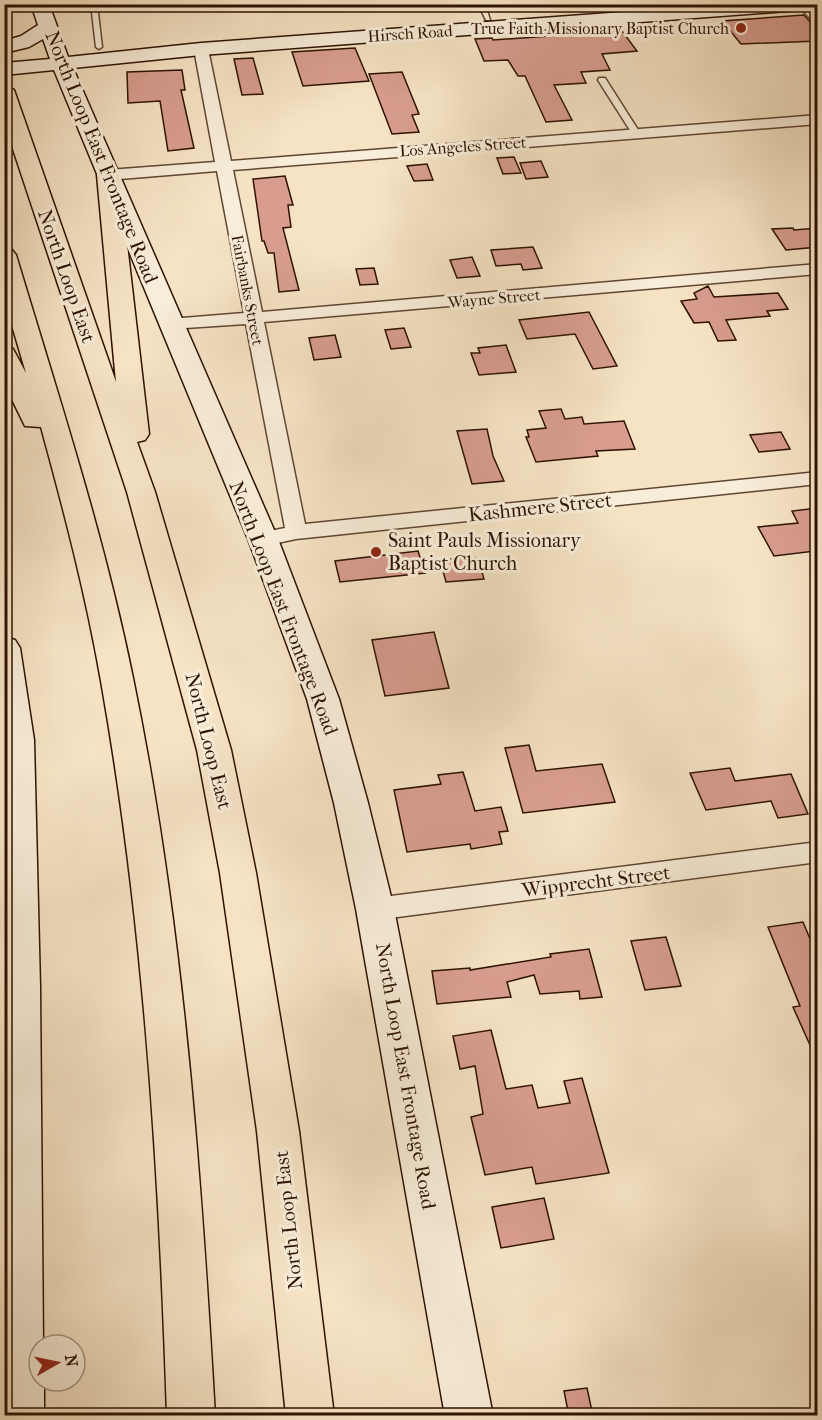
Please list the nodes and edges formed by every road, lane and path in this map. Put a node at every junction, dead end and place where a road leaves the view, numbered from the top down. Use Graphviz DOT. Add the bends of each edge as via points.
graph roads {
  1 [pos="40,4"];
  2 [pos="94,4"];
  3 [pos="808,5"];
  4 [pos="705,7"];
  5 [pos="487,17"];
  6 [pos="818,24"];
  7 [pos="47,26"];
  8 [pos="319,31"];
  9 [pos="4,47"];
  10 [pos="99,47"];
  11 [pos="201,49"];
  12 [pos="4,57"];
  13 [pos="58,57"];
  14 [pos="602,80"];
  15 [pos="70,82"];
  16 [pos="5,83"];
  17 [pos="818,119"];
  18 [pos="636,133"];
  19 [pos="225,165"];
  20 [pos="108,175"];
  21 [pos="4,255"];
  22 [pos="818,268"];
  23 [pos="254,319"];
  24 [pos="170,324"];
  25 [pos="4,354"];
  26 [pos="818,478"];
  27 [pos="141,492"];
  28 [pos="79,516"];
  29 [pos="296,532"];
  30 [pos="263,539"];
  31 [pos="4,648"];
  32 [pos="818,852"];
  33 [pos="375,909"];
  34 [pos="13,976"];
  35 [pos="20,1416"];
  36 [pos="191,1416"];
  37 [pos="310,1416"];
  38 [pos="469,1416"];
  1 -- 7 [label="main road, North Loop East Frontage Road"];
  2 -- 10 [label="lane"];
  3 -- 4 [label="main road, Hirsch Road"];
  3 -- 6 [label="lane"];
  4 -- 5 [label="main road, Hirsch Road"];
  5 -- 8 [label="main road, Hirsch Road"];
  5 -- 11 [label="main road, Hirsch Road"];
  7 -- 9 [label="main road" via="30,40"];
  7 -- 13 [label="main road, North Loop East Frontage Road"];
  8 -- 10 [label="main road, Hirsch Road"];
  8 -- 11 [label="main road" via="222,41"];
  10 -- 13 [label="main road, Hirsch Road"];
  11 -- 13 [label="main road, Hirsch Road"];
  11 -- 19 [label="street, Fairbanks Street"];
  12 -- 13 [label="main road, Hirsch Road"];
  13 -- 15 [label="main road, North Loop East Frontage Road"];
  13 -- 16 [label="main road, Hirsch Road"];
  14 -- 18 [label="lane"];
  15 -- 16 [label="main road" via="38,79"];
  15 -- 20 [label="main road, North Loop East Frontage Road"];
  16 -- 27 [label="highway, North Loop East"];
  17 -- 18 [label="street, Los Angeles Street"];
  18 -- 19 [label="street, Los Angeles Street"];
  19 -- 20 [label="street, Los Angeles Street"];
  19 -- 23 [label="street, Fairbanks Street"];
  20 -- 24 [label="main road, North Loop East Frontage Road"];
  20 -- 27 [label="highway"];
  21 -- 28 [label="highway"];
  22 -- 23 [label="street, Wayne Street"];
  23 -- 24 [label="street, Wayne Street"];
  23 -- 29 [label="street, Fairbanks Street"];
  24 -- 30 [label="main road, North Loop East Frontage Road"];
  25 -- 28 [label="highway"];
  26 -- 29 [label="street, Kashmere Street"];
  27 -- 37 [label="highway, North Loop East" via="201,698 226,806 278,1131"];
  28 -- 36 [label="highway" via="116,676 141,812 165,1018 185,1269"];
  29 -- 30 [label="street, Kashmere Street"];
  30 -- 33 [label="main road, North Loop East Frontage Road" via="322,699"];
  31 -- 34 [label="main road" via="17,740"];
  32 -- 33 [label="street, Wipprecht Street"];
  33 -- 38 [label="main road, North Loop East Frontage Road"];
  34 -- 35 [label="main road"];
}
